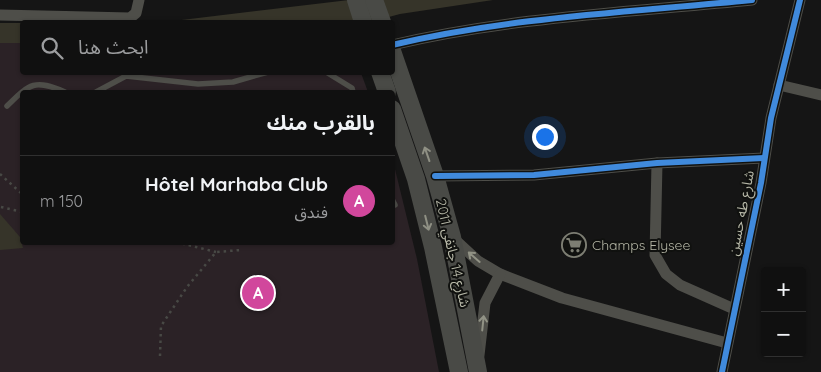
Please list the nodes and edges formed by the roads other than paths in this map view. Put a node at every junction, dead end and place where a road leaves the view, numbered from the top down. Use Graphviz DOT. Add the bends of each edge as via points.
graph roads {
  1 [pos="139,0"];
  2 [pos="356,0"];
  3 [pos="374,0"];
  4 [pos="752,0"];
  5 [pos="800,0"];
  6 [pos="0,15"];
  7 [pos="362,20"];
  8 [pos="381,20"];
  9 [pos="395,44"];
  10 [pos="395,61"];
  11 [pos="258,75"];
  12 [pos="331,75"];
  13 [pos="381,75"];
  14 [pos="779,85"];
  15 [pos="23,90"];
  16 [pos="60,90"];
  17 [pos="100,90"];
  18 [pos="352,90"];
  19 [pos="386,90"];
  20 [pos="20,93"];
  21 [pos="821,95"];
  22 [pos="7,106"];
  23 [pos="395,118"];
  24 [pos="764,158"];
  25 [pos="657,163"];
  26 [pos="434,176"];
  27 [pos="452,236"];
  28 [pos="500,274"];
  29 [pos="734,309"];
  30 [pos="727,343"];
  31 [pos="459,372"];
  32 [pos="478,372"];
  33 [pos="722,372"];
  1 -- 6 [label="street" via="136,13 130,18"];
  2 -- 7 [label="main road"];
  3 -- 8 [label="main road"];
  4 -- 9 [label="street" via="515,22 450,31"];
  5 -- 14 [label="street, شارع طه حسين"];
  26 -- 10 [label="main road, شارع 14 جانفي 2011, one-way"];
  11 -- 17 [label="lane" via="233,82 198,84 126,76"];
  12 -- 18 [label="lane"];
  13 -- 19 [label="main road"];
  14 -- 21 [label="street"];
  14 -- 24 [label="street, شارع طه حسين"];
  15 -- 16 [label="lane" via="35,84 46,84"];
  20 -- 22 [label="lane"];
  23 -- 31 [label="main road, شارع 14 جانفي 2011, one-way" via="416,179"];
  24 -- 25 [label="street"];
  24 -- 29 [label="street, شارع طه حسين"];
  25 -- 26 [label="street" via="534,175"];
  25 -- 29 [label="street" via="655,255 666,274 680,285"];
  26 -- 27 [label="main road, شارع 14 جانفي 2011"];
  28 -- 27 [label="street, one-way" via="478,262"];
  27 -- 32 [label="main road, شارع 14 جانفي 2011"];
  28 -- 30 [label="street" via="562,298"];
  32 -- 28 [label="street, one-way" via="485,302"];
  29 -- 30 [label="street, شارع طه حسين"];
  30 -- 33 [label="street, شارع طه حسين"];
}
